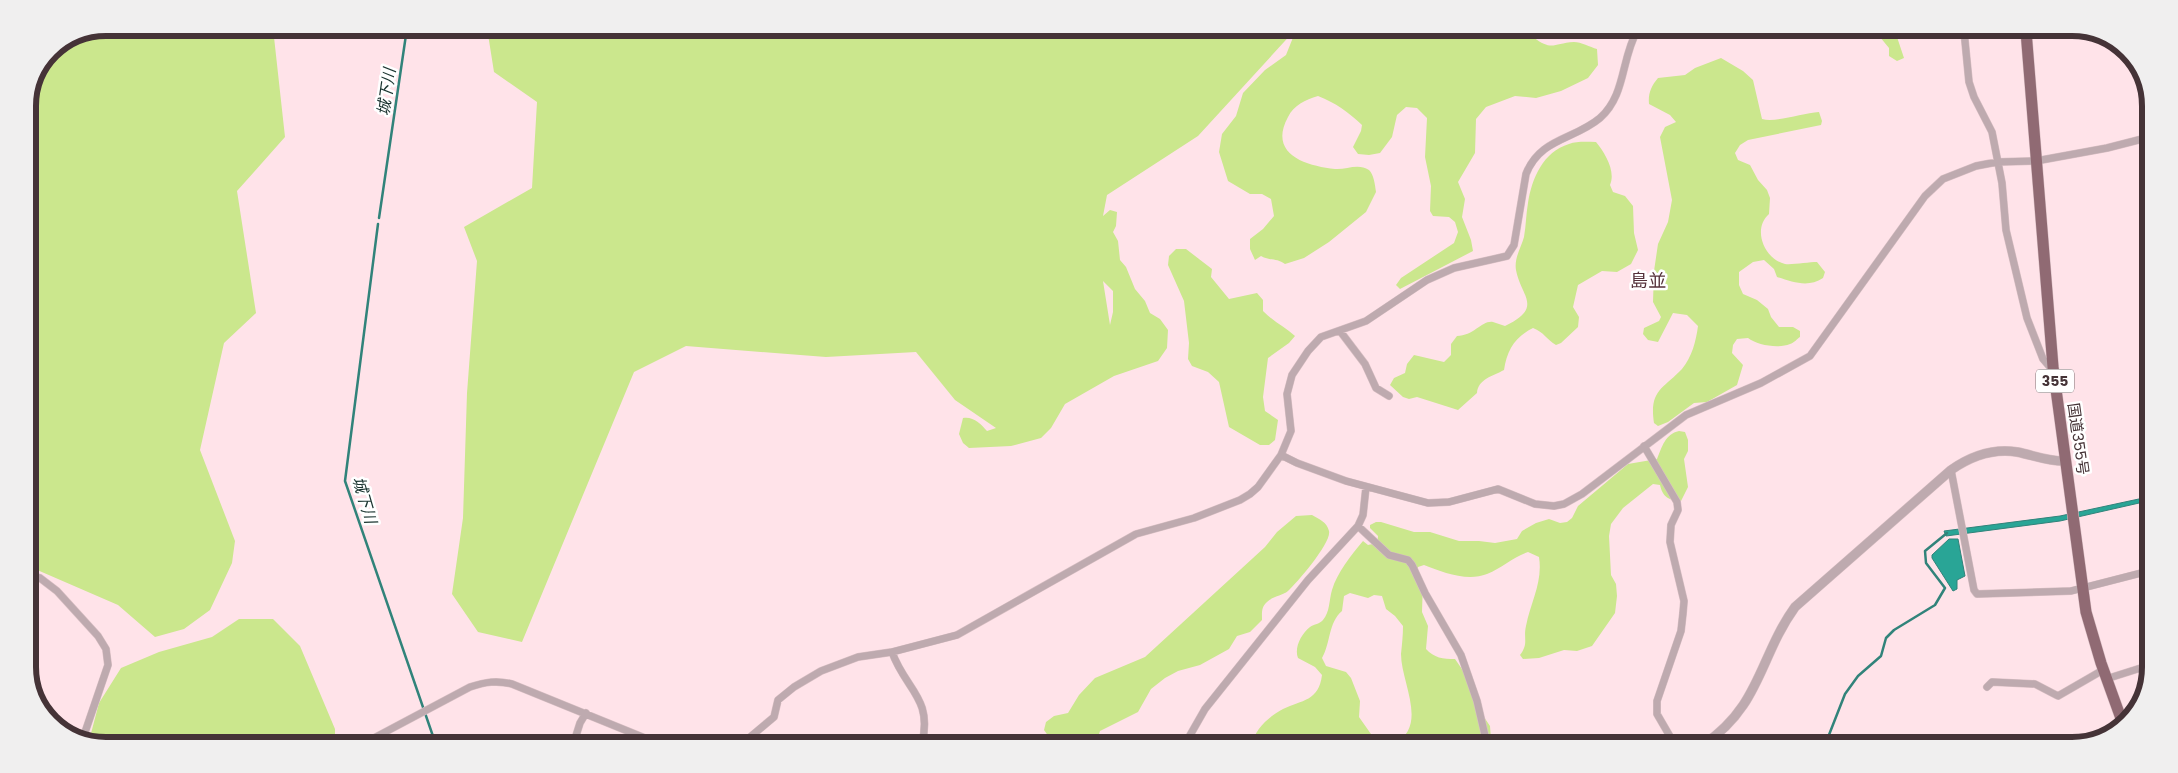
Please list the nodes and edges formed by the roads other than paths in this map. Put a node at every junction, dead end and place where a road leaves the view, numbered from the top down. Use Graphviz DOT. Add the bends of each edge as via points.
graph roads {
  1 [pos="1634,36"];
  2 [pos="1965,36"];
  3 [pos="2026,36"];
  4 [pos="2142,139"];
  5 [pos="2036,161"];
  6 [pos="1997,162"];
  7 [pos="1340,330"];
  8 [pos="2053,366"];
  9 [pos="1389,396"];
  10 [pos="1644,446"];
  11 [pos="1281,455"];
  12 [pos="2066,460"];
  13 [pos="1951,470"];
  14 [pos="1366,487"];
  15 [pos="1358,526"];
  16 [pos="2142,573"];
  17 [pos="36,577"];
  18 [pos="2082,589"];
  19 [pos="892,652"];
  20 [pos="2142,667"];
  21 [pos="2105,674"];
  22 [pos="1987,687"];
  23 [pos="586,713"];
  24 [pos="2120,716"];
  25 [pos="85,733"];
  26 [pos="376,737"];
  27 [pos="576,737"];
  28 [pos="643,737"];
  29 [pos="750,737"];
  30 [pos="923,737"];
  31 [pos="1189,737"];
  32 [pos="1485,737"];
  33 [pos="1670,737"];
  34 [pos="1714,737"];
  1 -- 7 [label="street" via="1620,89 1609,109 1594,123 1546,147 1529,166 1510,253 1502,258 1454,268 1427,280 1366,321"];
  2 -- 6 [label="street" via="1970,89 1992,132"];
  3 -- 5 [label="highway, 国道355号 / 355"];
  4 -- 5 [label="street"];
  5 -- 6 [label="street"];
  5 -- 8 [label="highway, 国道355号 / 355"];
  6 -- 8 [label="street" via="2006,230 2027,318 2043,359"];
  6 -- 10 [label="street" via="1950,176 1925,196 1810,356 1761,383 1686,415"];
  7 -- 9 [label="street" via="1376,388"];
  7 -- 11 [label="street" via="1321,337 1292,375 1287,394 1291,431"];
  8 -- 12 [label="highway, 国道355号 / 355"];
  10 -- 14 [label="street" via="1577,497 1554,506 1535,504 1498,489 1438,503 1419,502"];
  10 -- 33 [label="street" via="1677,502 1678,510 1671,526 1670,542 1684,601 1683,613 1681,631 1658,701 1657,714"];
  11 -- 14 [label="street"];
  11 -- 19 [label="street" via="1258,487 1240,500 1194,518 1136,534 978,625"];
  12 -- 13 [label="street" via="1993,451 1972,457"];
  12 -- 18 [label="highway, 国道355号 / 355"];
  13 -- 18 [label="street" via="1977,594"];
  13 -- 34 [label="street" via="1795,607 1783,623 1750,697 1734,719"];
  14 -- 15 [label="street" via="1363,515"];
  15 -- 31 [label="street" via="1308,580 1205,709"];
  15 -- 32 [label="street" via="1389,555 1412,564 1461,655"];
  16 -- 18 [label="street"];
  17 -- 25 [label="street" via="57,591 106,649 108,666"];
  18 -- 21 [label="highway, 国道355号 / 355" via="2089,626"];
  19 -- 29 [label="street" via="858,657 821,671 794,687 778,700 774,716"];
  19 -- 30 [label="street" via="897,666 921,703 926,726"];
  20 -- 21 [label="street"];
  21 -- 22 [label="street" via="2058,696 2036,684 1992,682"];
  21 -- 24 [label="highway, 国道355号 / 355"];
  23 -- 26 [label="street" via="512,684 484,682"];
  23 -- 27 [label="street"];
  23 -- 28 [label="street"];
}
